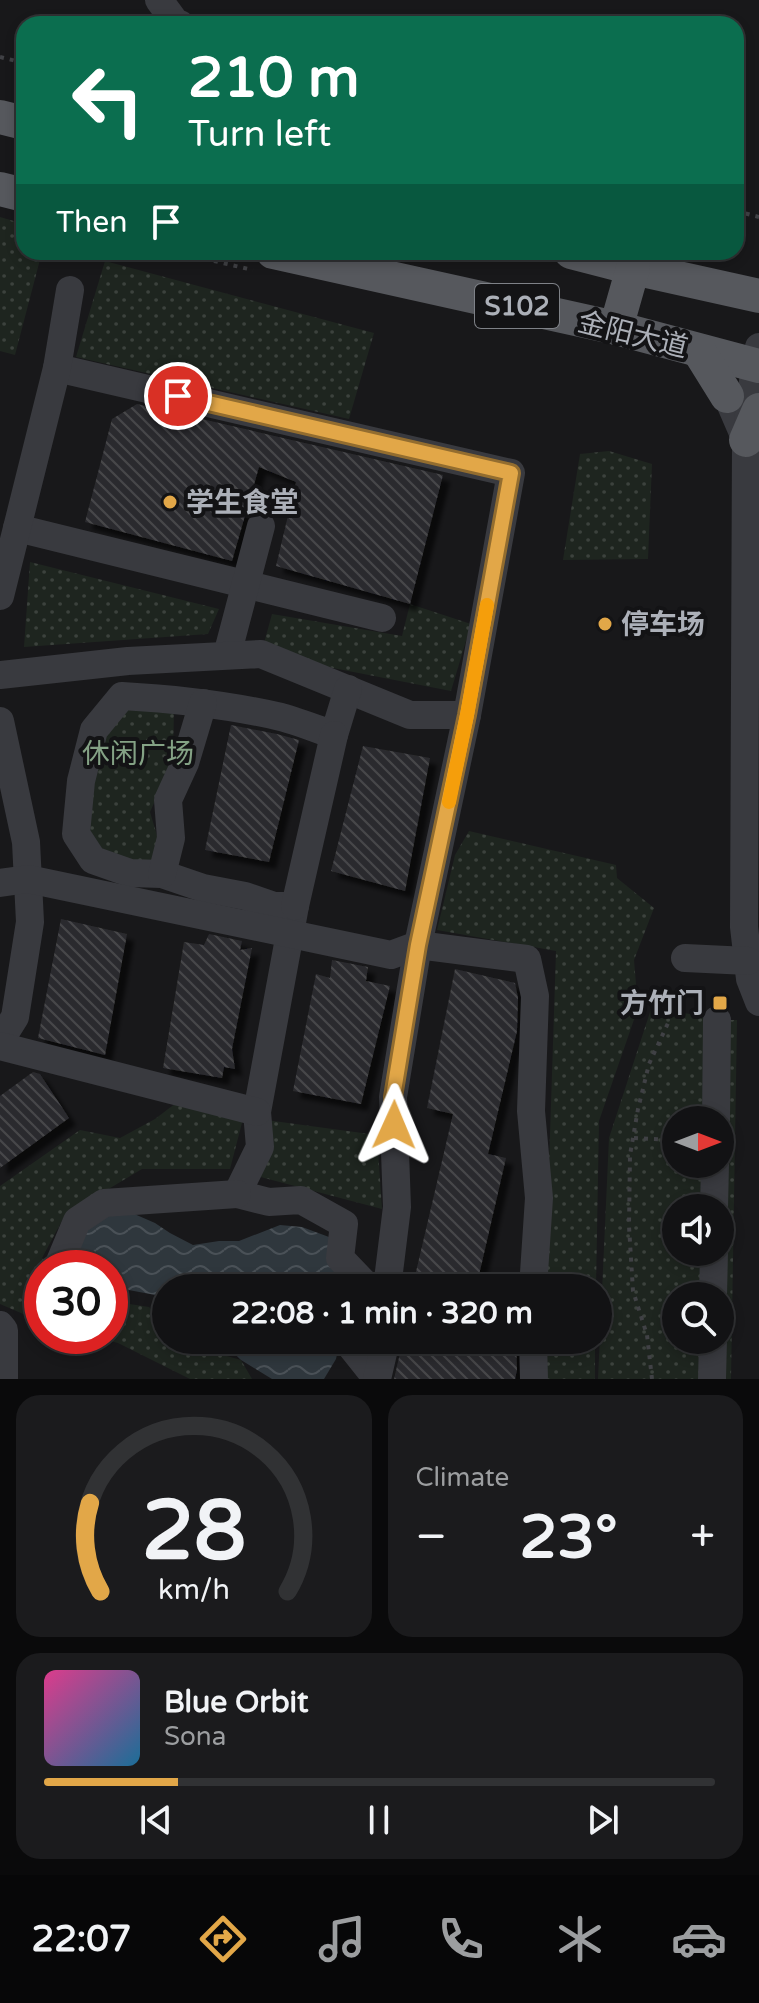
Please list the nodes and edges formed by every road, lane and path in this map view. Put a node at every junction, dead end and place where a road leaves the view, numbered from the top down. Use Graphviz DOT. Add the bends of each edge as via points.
graph roads {
  1 [pos="309,260"];
  2 [pos="602,260"];
  3 [pos="633,268"];
  4 [pos="70,290"];
  5 [pos="759,296"];
  6 [pos="616,328"];
  7 [pos="699,351"];
  8 [pos="758,359"];
  9 [pos="57,368"];
  10 [pos="727,396"];
  11 [pos="752,425"];
  12 [pos="261,526"];
  13 [pos="17,528"];
  14 [pos="0,596"];
  15 [pos="382,618"];
  16 [pos="227,655"];
  17 [pos="0,675"];
  18 [pos="348,689"];
  19 [pos="203,703"];
  20 [pos="467,715"];
  21 [pos="0,721"];
  22 [pos="334,735"];
  23 [pos="162,874"];
  24 [pos="14,881"];
  25 [pos="292,920"];
  26 [pos="418,945"];
  27 [pos="685,958"];
  28 [pos="748,961"];
  29 [pos="759,1002"];
  30 [pos="717,1020"];
  31 [pos="669,1021"];
  32 [pos="0,1043"];
  33 [pos="716,1106"];
  34 [pos="257,1112"];
  35 [pos="633,1138"];
  36 [pos="662,1139"];
  37 [pos="237,1194"];
  38 [pos="65,1250"];
  39 [pos="355,1274"];
  40 [pos="387,1274"];
  41 [pos="534,1274"];
  42 [pos="0,1325"];
  43 [pos="357,1354"];
  44 [pos="383,1354"];
  45 [pos="533,1354"];
  46 [pos="713,1354"];
  47 [pos="4,1379"];
  48 [pos="377,1379"];
  49 [pos="534,1379"];
  50 [pos="652,1379"];
  51 [pos="712,1379"];
  1 -- 6 [label="main road, 金阳大道 / S102"];
  2 -- 3 [label="main road, S102"];
  3 -- 5 [label="main road, S102"];
  3 -- 6 [label="main road"];
  4 -- 9 [label="street"];
  6 -- 7 [label="main road, 金阳大道 / S102"];
  7 -- 8 [label="main road, 金阳大道 / S102"];
  7 -- 10 [label="main road"];
  8 -- 11 [label="street"];
  9 -- 13 [label="street"];
  9 -- 20 [label="street" via="511,473"];
  10 -- 11 [label="street"];
  11 -- 28 [label="street" via="744,927"];
  12 -- 16 [label="street"];
  13 -- 14 [label="street"];
  13 -- 15 [label="street"];
  16 -- 17 [label="street"];
  16 -- 18 [label="street" via="261,654"];
  18 -- 20 [label="street" via="410,715"];
  18 -- 22 [label="street"];
  19 -- 22 [label="street" via="283,718"];
  19 -- 23 [label="street" via="168,800 171,838"];
  19 -- 23 [label="street" via="122,696 94,730 81,781 76,834 93,860 130,873"];
  20 -- 26 [label="street"];
  21 -- 24 [label="street" via="26,842"];
  22 -- 25 [label="street"];
  23 -- 25 [label="street" via="274,906"];
  24 -- 25 [label="street"];
  24 -- 32 [label="street" via="30,922 15,1017"];
  25 -- 26 [label="street" via="391,955"];
  25 -- 34 [label="street"];
  26 -- 40 [label="street" via="393,1097 397,1207"];
  26 -- 41 [label="street" via="527,959 535,996 531,1111 539,1198"];
  27 -- 28 [label="street"];
  28 -- 29 [label="street"];
  30 -- 33 [label="street"];
  31 -- 35 [label="path" via="649,1064"];
  32 -- 34 [label="street"];
  34 -- 37 [label="street" via="260,1147"];
  35 -- 36 [label="path"];
  35 -- 50 [label="path" via="633,1291 647,1335"];
  37 -- 38 [label="street" via="104,1203 77,1221"];
  37 -- 39 [label="street" via="269,1202 301,1200 344,1224 340,1258"];
  42 -- 47 [label="street"];
  43 -- 48 [label="street"];
  44 -- 48 [label="street"];
  45 -- 49 [label="street"];
  46 -- 51 [label="street"];
}
